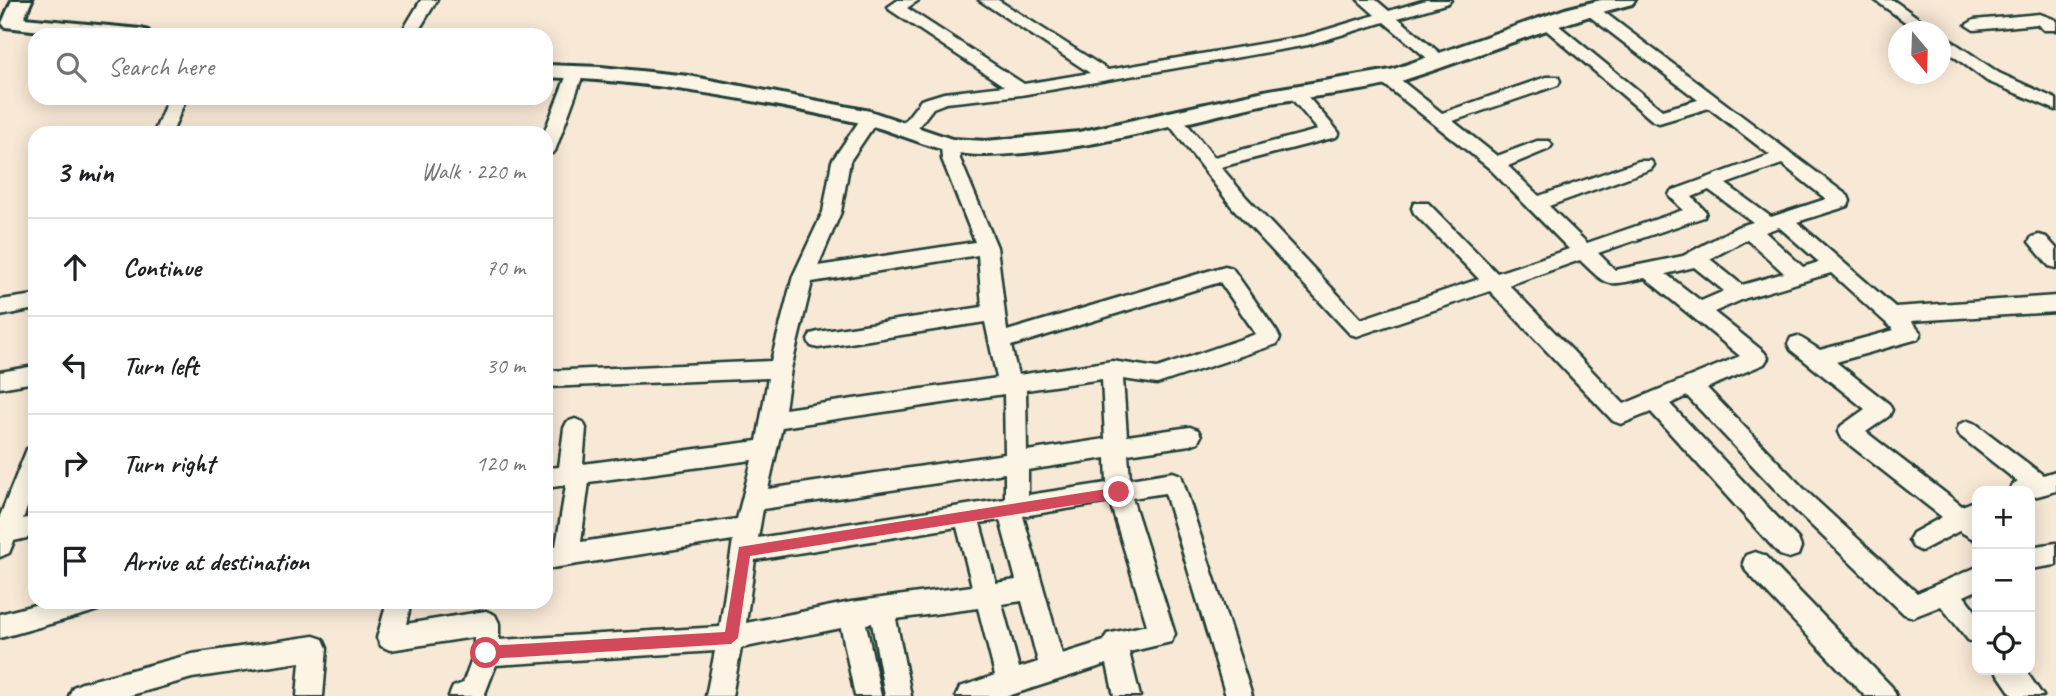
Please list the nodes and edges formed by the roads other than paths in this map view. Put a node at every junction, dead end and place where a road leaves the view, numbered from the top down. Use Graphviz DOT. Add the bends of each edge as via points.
graph roads {
  1 [pos="22,0"];
  2 [pos="429,0"];
  3 [pos="911,0"];
  4 [pos="987,0"];
  5 [pos="1366,0"];
  6 [pos="1443,0"];
  7 [pos="1882,0"];
  8 [pos="1620,1"];
  9 [pos="1590,9"];
  10 [pos="1388,18"];
  11 [pos="1914,21"];
  12 [pos="1546,23"];
  13 [pos="1974,25"];
  14 [pos="2056,25"];
  15 [pos="66,28"];
  16 [pos="412,28"];
  17 [pos="1951,46"];
  18 [pos="1440,60"];
  19 [pos="553,71"];
  20 [pos="576,72"];
  21 [pos="1105,75"];
  22 [pos="1386,77"];
  23 [pos="1552,81"];
  24 [pos="1021,90"];
  25 [pos="1295,93"];
  26 [pos="2051,99"];
  27 [pos="1710,102"];
  28 [pos="174,105"];
  29 [pos="870,118"];
  30 [pos="1174,119"];
  31 [pos="1439,120"];
  32 [pos="166,126"];
  33 [pos="906,131"];
  34 [pos="553,133"];
  35 [pos="1543,145"];
  36 [pos="950,146"];
  37 [pos="1784,158"];
  38 [pos="1210,164"];
  39 [pos="1495,164"];
  40 [pos="1645,165"];
  41 [pos="1713,184"];
  42 [pos="1535,204"];
  43 [pos="1421,208"];
  44 [pos="1767,225"];
  45 [pos="2039,242"];
  46 [pos="987,247"];
  47 [pos="1582,250"];
  48 [pos="1696,258"];
  49 [pos="2056,261"];
  50 [pos="1834,265"];
  51 [pos="1648,270"];
  52 [pos="803,276"];
  53 [pos="1800,276"];
  54 [pos="1494,282"];
  55 [pos="1739,293"];
  56 [pos="28,303"];
  57 [pos="2056,304"];
  58 [pos="0,308"];
  59 [pos="1698,310"];
  60 [pos="993,313"];
  61 [pos="1891,315"];
  62 [pos="818,340"];
  63 [pos="1000,341"];
  64 [pos="1798,344"];
  65 [pos="1818,359"];
  66 [pos="780,369"];
  67 [pos="1112,369"];
  68 [pos="28,375"];
  69 [pos="553,379"];
  70 [pos="0,380"];
  71 [pos="1012,383"];
  72 [pos="1691,386"];
  73 [pos="1654,401"];
  74 [pos="772,420"];
  75 [pos="575,428"];
  76 [pos="1968,430"];
  77 [pos="1190,436"];
  78 [pos="1114,447"];
  79 [pos="765,449"];
  80 [pos="1016,463"];
  81 [pos="28,474"];
  82 [pos="575,474"];
  83 [pos="553,477"];
  84 [pos="2039,486"];
  85 [pos="1119,492"];
  86 [pos="753,501"];
  87 [pos="1013,509"];
  88 [pos="965,516"];
  89 [pos="1972,520"];
  90 [pos="28,529"];
  91 [pos="3,539"];
  92 [pos="746,539"];
  93 [pos="1921,540"];
  94 [pos="1789,547"];
  95 [pos="2056,554"];
  96 [pos="556,556"];
  97 [pos="2035,557"];
  98 [pos="1755,564"];
  99 [pos="1972,580"];
  100 [pos="1031,589"];
  101 [pos="1946,593"];
  102 [pos="986,595"];
  103 [pos="63,609"];
  104 [pos="397,609"];
  105 [pos="882,610"];
  106 [pos="851,614"];
  107 [pos="0,626"];
  108 [pos="1972,626"];
  109 [pos="731,638"];
  110 [pos="1116,649"];
  111 [pos="486,653"];
  112 [pos="1053,669"];
  113 [pos="2012,675"];
  114 [pos="1010,683"];
  115 [pos="82,696"];
  116 [pos="310,696"];
  117 [pos="462,696"];
  118 [pos="719,696"];
  119 [pos="868,696"];
  120 [pos="898,696"];
  121 [pos="969,696"];
  122 [pos="1127,696"];
  123 [pos="1238,696"];
  124 [pos="1883,696"];
  125 [pos="2030,696"];
  1 -- 15 [label="street" via="12,23"];
  2 -- 16 [label="street"];
  3 -- 24 [label="street" via="896,7"];
  4 -- 21 [label="street"];
  5 -- 10 [label="street"];
  6 -- 10 [label="street"];
  7 -- 11 [label="street"];
  8 -- 9 [label="street"];
  9 -- 12 [label="street"];
  9 -- 27 [label="street"];
  10 -- 18 [label="street"];
  10 -- 21 [label="street" via="1308,40"];
  12 -- 18 [label="street"];
  12 -- 27 [label="street" via="1659,117"];
  13 -- 14 [label="street" via="2040,19 2050,27"];
  17 -- 26 [label="street" via="1993,77"];
  18 -- 22 [label="street"];
  19 -- 20 [label="street"];
  20 -- 29 [label="street" via="689,82"];
  20 -- 34 [label="street"];
  21 -- 24 [label="street"];
  22 -- 25 [label="street"];
  22 -- 31 [label="street"];
  23 -- 31 [label="street"];
  24 -- 33 [label="street" via="927,104"];
  25 -- 30 [label="street"];
  25 -- 38 [label="street" via="1330,133"];
  27 -- 37 [label="street"];
  28 -- 32 [label="street"];
  29 -- 33 [label="street"];
  29 -- 52 [label="street" via="841,161 832,212"];
  30 -- 36 [label="street" via="1079,139 986,148"];
  30 -- 38 [label="street"];
  31 -- 39 [label="street"];
  33 -- 36 [label="street"];
  35 -- 39 [label="street"];
  36 -- 46 [label="street" via="951,159"];
  37 -- 41 [label="street"];
  37 -- 44 [label="street" via="1841,201"];
  38 -- 54 [label="street" via="1239,202 1357,328"];
  39 -- 42 [label="street"];
  40 -- 42 [label="street"];
  41 -- 44 [label="street"];
  41 -- 47 [label="street" via="1678,195 1697,212"];
  42 -- 47 [label="street"];
  43 -- 54 [label="street"];
  44 -- 48 [label="street"];
  44 -- 50 [label="street"];
  44 -- 53 [label="street"];
  45 -- 49 [label="street"];
  46 -- 52 [label="street"];
  46 -- 60 [label="street"];
  47 -- 51 [label="street" via="1611,278"];
  47 -- 54 [label="street"];
  48 -- 51 [label="street"];
  48 -- 55 [label="street"];
  50 -- 53 [label="street"];
  50 -- 61 [label="street"];
  51 -- 59 [label="street"];
  52 -- 66 [label="street"];
  53 -- 55 [label="street"];
  54 -- 73 [label="street" via="1621,415"];
  55 -- 59 [label="street"];
  56 -- 58 [label="street"];
  57 -- 61 [label="street"];
  59 -- 72 [label="street" via="1757,358"];
  60 -- 62 [label="street"];
  60 -- 63 [label="street"];
  61 -- 65 [label="street" via="1911,333"];
  63 -- 67 [label="street" via="1225,273 1270,338 1157,376"];
  63 -- 71 [label="street"];
  64 -- 65 [label="street"];
  65 -- 89 [label="street" via="1881,410 1849,432"];
  66 -- 69 [label="street"];
  66 -- 74 [label="street"];
  67 -- 71 [label="street"];
  67 -- 78 [label="street"];
  68 -- 70 [label="street"];
  71 -- 74 [label="street"];
  71 -- 80 [label="street"];
  72 -- 73 [label="street"];
  72 -- 101 [label="street" via="1797,497 1913,606"];
  73 -- 94 [label="street"];
  74 -- 79 [label="street"];
  75 -- 82 [label="street"];
  76 -- 84 [label="street"];
  77 -- 78 [label="street"];
  78 -- 80 [label="street"];
  78 -- 85 [label="street"];
  79 -- 82 [label="street"];
  79 -- 86 [label="street"];
  80 -- 86 [label="street"];
  80 -- 87 [label="street"];
  81 -- 91 [label="street"];
  82 -- 83 [label="street"];
  82 -- 96 [label="street"];
  85 -- 87 [label="street"];
  85 -- 110 [label="street" via="1161,634 1116,642"];
  85 -- 123 [label="street" via="1172,482"];
  86 -- 92 [label="street"];
  87 -- 88 [label="street"];
  87 -- 100 [label="street"];
  88 -- 92 [label="street"];
  88 -- 102 [label="street"];
  89 -- 93 [label="street"];
  90 -- 91 [label="street"];
  92 -- 96 [label="street"];
  92 -- 109 [label="street"];
  95 -- 97 [label="street"];
  98 -- 124 [label="street"];
  99 -- 101 [label="street"];
  100 -- 102 [label="street"];
  100 -- 112 [label="street"];
  101 -- 108 [label="street"];
  102 -- 105 [label="street"];
  102 -- 114 [label="street"];
  103 -- 107 [label="street"];
  104 -- 111 [label="street" via="390,638 486,623"];
  105 -- 106 [label="street"];
  105 -- 120 [label="street"];
  106 -- 109 [label="street"];
  106 -- 119 [label="street"];
  109 -- 111 [label="street"];
  109 -- 118 [label="street"];
  110 -- 112 [label="street"];
  110 -- 122 [label="street"];
  111 -- 117 [label="street" via="473,692"];
  112 -- 114 [label="street"];
  113 -- 125 [label="street"];
  114 -- 121 [label="street"];
  115 -- 116 [label="street" via="192,666 314,648"];
}
